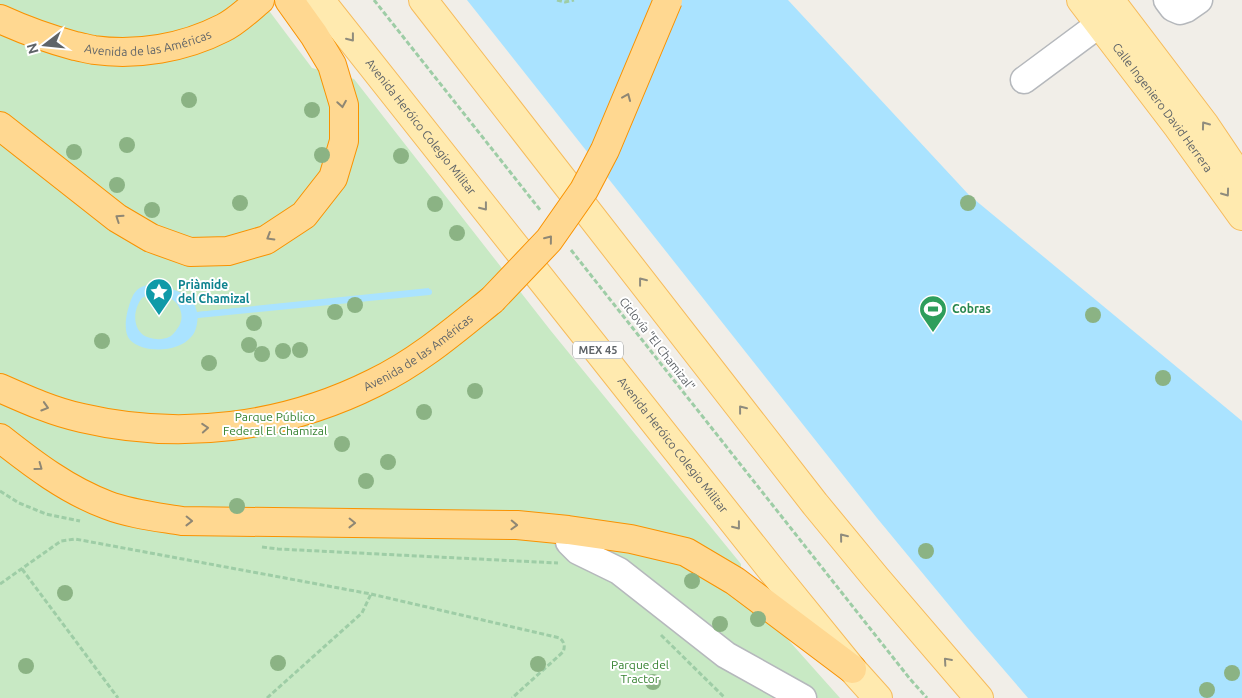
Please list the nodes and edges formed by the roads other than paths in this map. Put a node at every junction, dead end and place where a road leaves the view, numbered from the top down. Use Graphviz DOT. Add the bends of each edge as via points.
graph roads {
  1 [pos="260,0"];
  2 [pos="289,0"];
  3 [pos="320,0"];
  4 [pos="423,0"];
  5 [pos="668,0"];
  6 [pos="1081,0"];
  7 [pos="1167,0"];
  8 [pos="1198,0"];
  9 [pos="1109,12"];
  10 [pos="0,19"];
  11 [pos="1024,80"];
  12 [pos="0,126"];
  13 [pos="1242,180"];
  14 [pos="1242,216"];
  15 [pos="0,388"];
  16 [pos="0,438"];
  17 [pos="568,530"];
  18 [pos="852,669"];
  19 [pos="803,698"];
  20 [pos="878,698"];
  21 [pos="979,698"];
  1 -- 10 [label="highway, Avenida de las Américas" via="225,27 198,39 160,49 122,52 93,50"];
  2 -- 12 [label="highway, one-way" via="332,65 344,105 344,142 333,178 304,214 266,240 228,251 190,252 151,238 117,218"];
  3 -- 18 [label="main road, Avenida Heróico Colegio Militar / MEX 45, one-way"];
  21 -- 4 [label="main road, one-way" via="815,504"];
  15 -- 5 [label="highway, Avenida de las Américas, one-way, bridge" via="81,418 129,427 176,430 224,427 275,419 325,405 412,362 492,300 549,240 584,190 605,150"];
  6 -- 9 [label="main road, Calle Ingeniero David Herrera"];
  7 -- 8 [label="lane" via="1180,11"];
  9 -- 11 [label="lane"];
  13 -- 9 [label="main road, Calle Ingeniero David Herrera, one-way" via="1205,125"];
  9 -- 14 [label="main road, Calle Ingeniero David Herrera, one-way" via="1178,127"];
  16 -- 17 [label="highway, one-way" via="69,488 108,506 174,520 517,525"];
  17 -- 18 [label="highway" via="631,538 686,552 735,581"];
  17 -- 19 [label="lane" via="569,542 578,551 619,571 726,655"];
  18 -- 20 [label="main road, Avenida Heróico Colegio Militar / MEX 45"];
}
